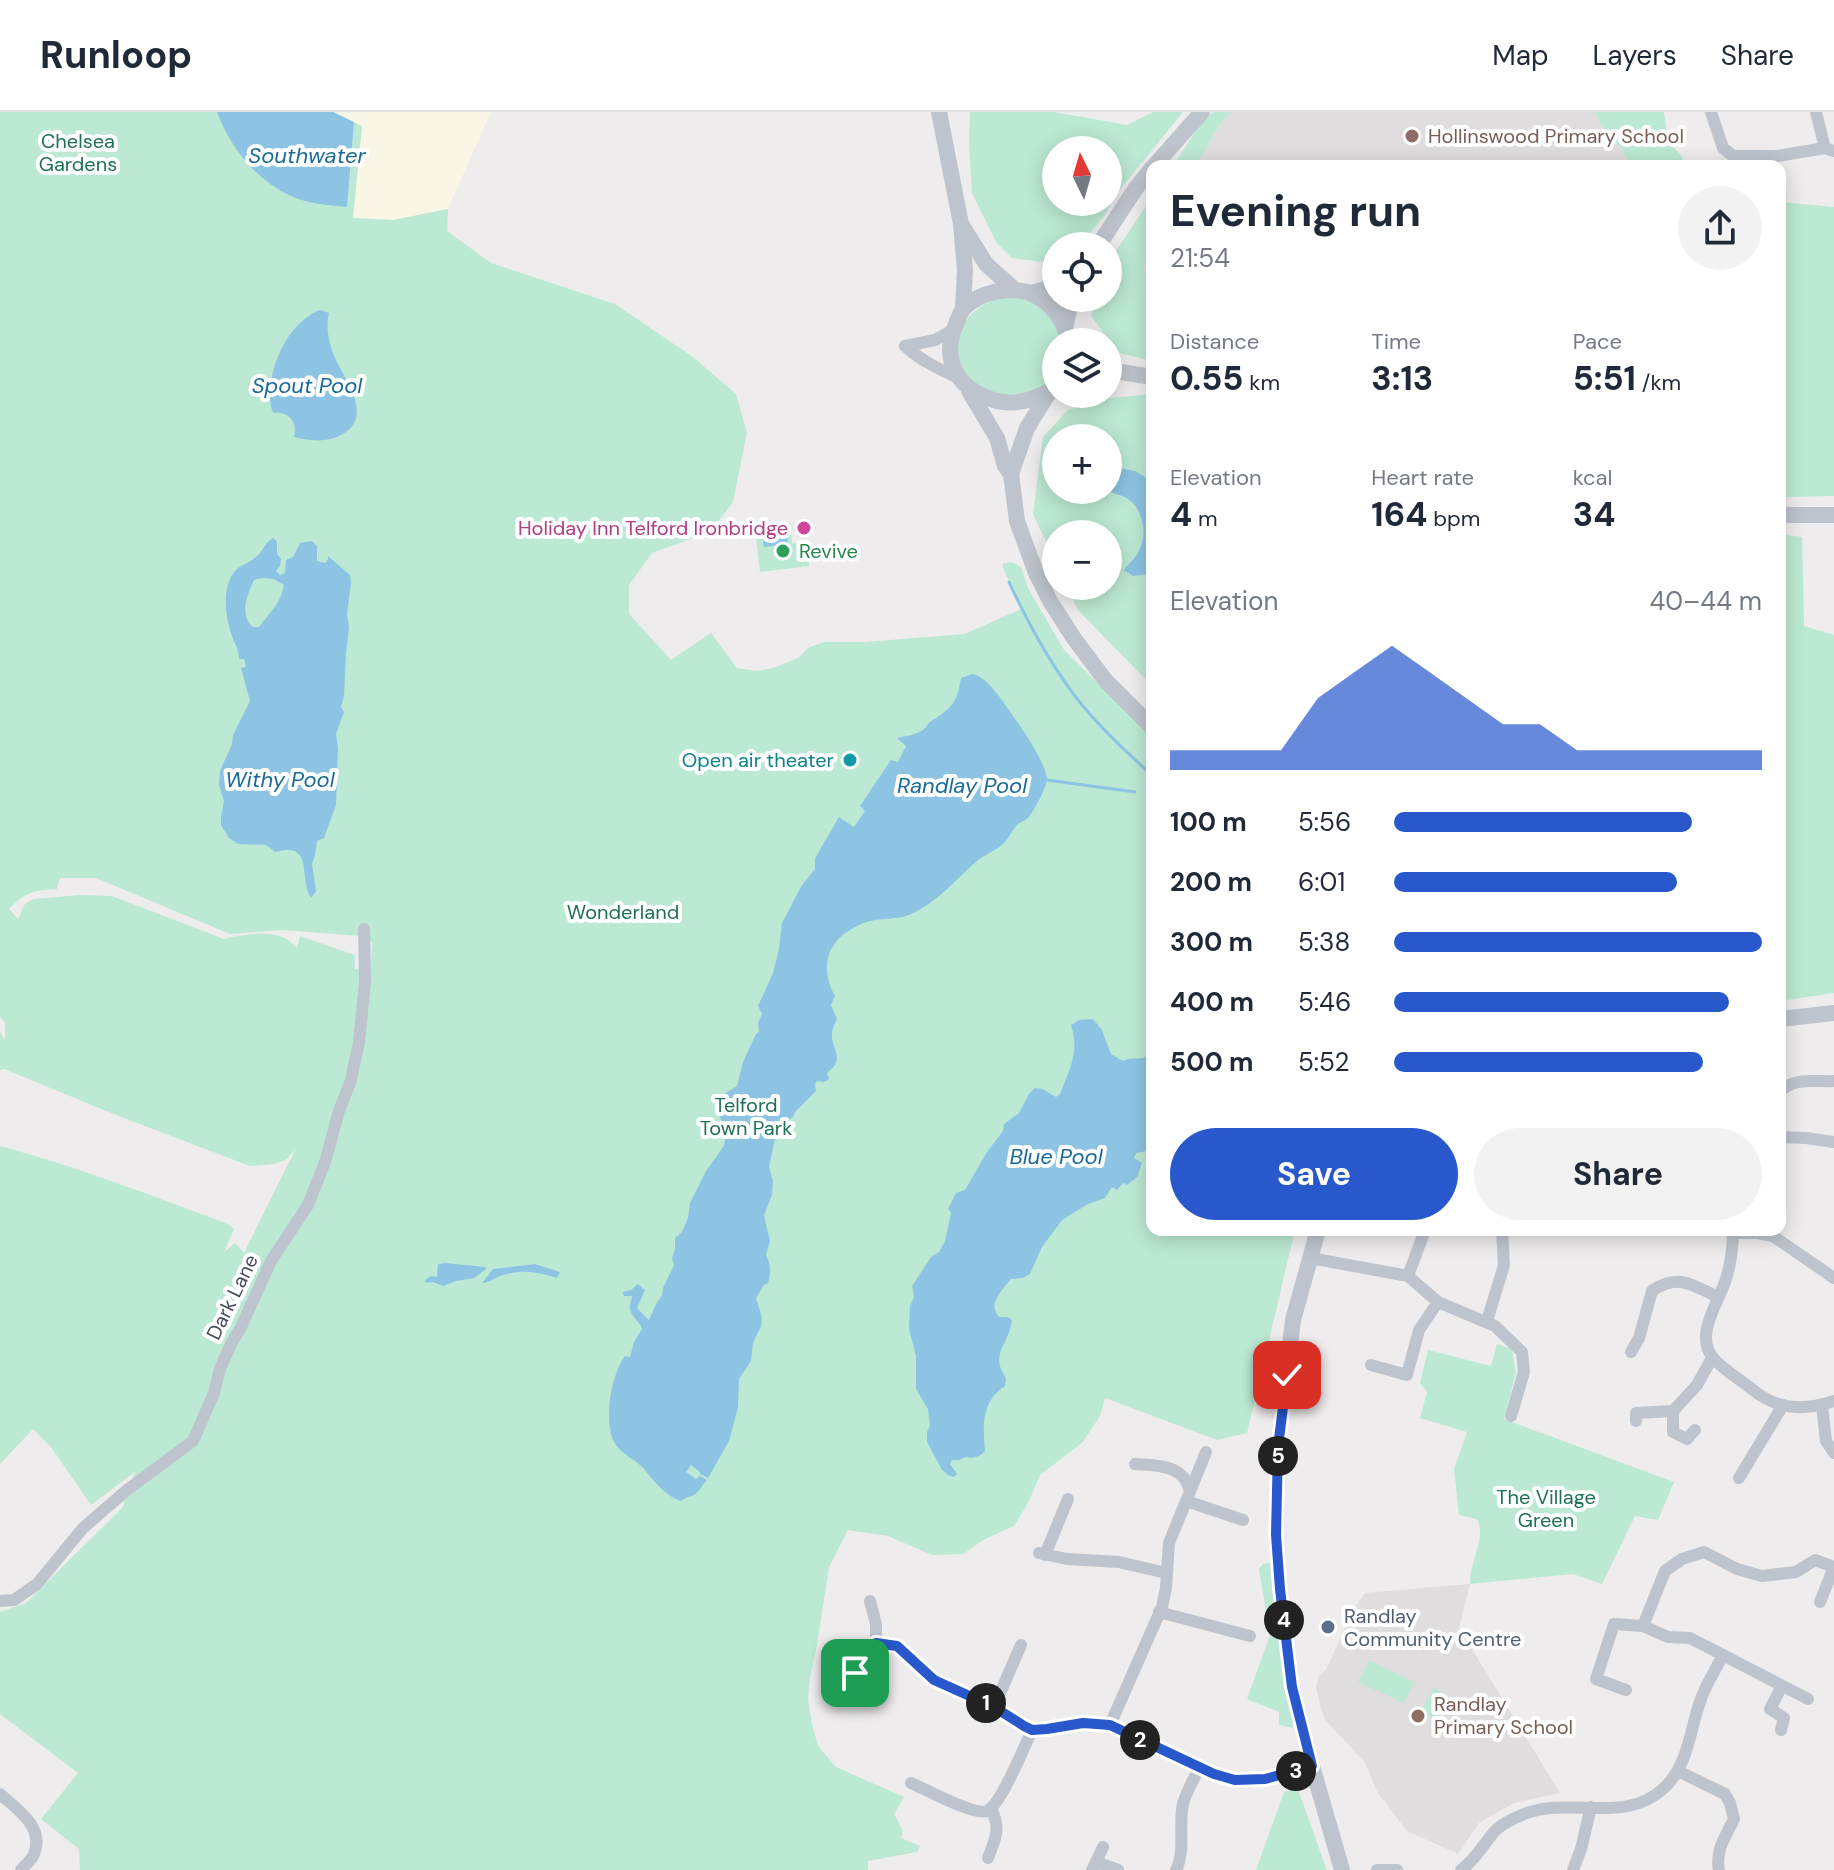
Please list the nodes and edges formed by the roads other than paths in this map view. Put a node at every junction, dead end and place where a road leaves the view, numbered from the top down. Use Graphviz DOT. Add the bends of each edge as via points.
graph roads {
  1 [pos="939,112"];
  2 [pos="1202,112"];
  3 [pos="1711,112"];
  4 [pos="1816,112"];
  5 [pos="1830,150"];
  6 [pos="1159,160"];
  7 [pos="1739,160"];
  8 [pos="1747,160"];
  9 [pos="1146,176"];
  10 [pos="961,224"];
  11 [pos="1107,232"];
  12 [pos="1042,289"];
  13 [pos="1023,292"];
  14 [pos="963,308"];
  15 [pos="1063,328"];
  16 [pos="953,330"];
  17 [pos="1122,372"];
  18 [pos="1146,376"];
  19 [pos="963,383"];
  20 [pos="1042,394"];
  21 [pos="1042,406"];
  22 [pos="1011,474"];
  23 [pos="1786,515"];
  24 [pos="1834,515"];
  25 [pos="1146,721"];
  26 [pos="364,929"];
  27 [pos="1834,1013"];
  28 [pos="1786,1018"];
  29 [pos="1834,1081"];
  30 [pos="1786,1086"];
  31 [pos="1786,1137"];
  32 [pos="1834,1142"];
  33 [pos="1316,1236"];
  34 [pos="1423,1236"];
  35 [pos="1502,1236"];
  36 [pos="1733,1236"];
  37 [pos="1773,1236"];
  38 [pos="1310,1258"];
  39 [pos="1408,1276"];
  40 [pos="1834,1278"];
  41 [pos="1718,1297"];
  42 [pos="1438,1302"];
  43 [pos="1487,1321"];
  44 [pos="1631,1352"];
  45 [pos="1712,1358"];
  46 [pos="1371,1365"];
  47 [pos="1828,1403"];
  48 [pos="1783,1405"];
  49 [pos="1673,1411"];
  50 [pos="1511,1416"];
  51 [pos="1636,1421"];
  52 [pos="1695,1430"];
  53 [pos="1206,1452"];
  54 [pos="1834,1453"];
  55 [pos="1135,1464"];
  56 [pos="1739,1478"];
  57 [pos="1188,1496"];
  58 [pos="1068,1499"];
  59 [pos="1243,1520"];
  60 [pos="1834,1567"];
  61 [pos="1166,1573"];
  62 [pos="1826,1596"];
  63 [pos="0,1601"];
  64 [pos="870,1601"];
  65 [pos="1159,1612"];
  66 [pos="1643,1626"];
  67 [pos="1250,1636"];
  68 [pos="876,1643"];
  69 [pos="1021,1645"];
  70 [pos="1723,1655"];
  71 [pos="1782,1686"];
  72 [pos="1626,1690"];
  73 [pos="848,1696"];
  74 [pos="1808,1699"];
  75 [pos="994,1707"];
  76 [pos="1110,1725"];
  77 [pos="1032,1730"];
  78 [pos="1781,1730"];
  79 [pos="1312,1766"];
  80 [pos="1199,1768"];
  81 [pos="1678,1771"];
  82 [pos="911,1783"];
  83 [pos="0,1794"];
  84 [pos="1591,1807"];
  85 [pos="991,1808"];
  86 [pos="1103,1847"];
  87 [pos="988,1858"];
  88 [pos="1094,1866"];
  89 [pos="21,1870"];
  90 [pos="1118,1870"];
  91 [pos="1176,1870"];
  92 [pos="1342,1870"];
  93 [pos="1377,1870"];
  94 [pos="1397,1870"];
  95 [pos="1461,1870"];
  96 [pos="1573,1870"];
  97 [pos="1719,1870"];
  1 -- 10 [label="street"];
  2 -- 6 [label="street"];
  3 -- 7 [label="street" via="1723,148"];
  4 -- 5 [label="street"];
  5 -- 8 [label="street"];
  9 -- 11 [label="street"];
  10 -- 13 [label="street" via="986,264"];
  10 -- 14 [label="street"];
  12 -- 13 [label="street"];
  13 -- 14 [label="street" via="998,290"];
  13 -- 15 [label="street" via="1046,302"];
  14 -- 16 [label="street"];
  16 -- 19 [label="street" via="951,355"];
  16 -- 19 [label="street" via="905,346"];
  17 -- 18 [label="street"];
  19 -- 20 [label="street" via="1006,403"];
  19 -- 22 [label="street" via="997,438"];
  21 -- 22 [label="street" via="1027,428"];
  22 -- 25 [label="street" via="1017,521 1050,601 1105,680"];
  23 -- 24 [label="street"];
  26 -- 63 [label="street, Dark Lane" via="359,1042 325,1162 308,1205 264,1274 193,1441 83,1528 37,1584 14,1600"];
  27 -- 28 [label="street"];
  29 -- 30 [label="street"];
  31 -- 32 [label="street"];
  33 -- 38 [label="street"];
  34 -- 39 [label="street"];
  35 -- 43 [label="street" via="1504,1265"];
  36 -- 41 [label="street"];
  37 -- 40 [label="street"];
  38 -- 39 [label="street"];
  38 -- 79 [label="street" via="1293,1320 1278,1447 1276,1535 1292,1687"];
  39 -- 42 [label="street"];
  41 -- 44 [label="street" via="1684,1281 1663,1283 1652,1291"];
  41 -- 45 [label="street" via="1708,1320"];
  42 -- 43 [label="street"];
  42 -- 46 [label="street" via="1419,1330 1407,1375"];
  43 -- 50 [label="street" via="1522,1352 1524,1372"];
  45 -- 48 [label="street" via="1767,1400"];
  45 -- 49 [label="street"];
  47 -- 48 [label="street"];
  47 -- 54 [label="street" via="1826,1441"];
  48 -- 56 [label="street"];
  49 -- 51 [label="street" via="1636,1413"];
  49 -- 52 [label="street" via="1673,1432 1687,1439"];
  53 -- 57 [label="street"];
  55 -- 57 [label="street" via="1177,1471 1186,1478"];
  57 -- 59 [label="street"];
  57 -- 61 [label="street" via="1169,1543"];
  58 -- 61 [label="street" via="1042,1554"];
  60 -- 62 [label="street"];
  60 -- 66 [label="street" via="1815,1560 1796,1572 1762,1576 1704,1552 1665,1571"];
  61 -- 65 [label="street"];
  64 -- 68 [label="street"];
  65 -- 67 [label="street"];
  65 -- 76 [label="street"];
  66 -- 70 [label="street" via="1668,1637 1690,1638"];
  66 -- 72 [label="street" via="1614,1624 1596,1679"];
  68 -- 73 [label="street" via="855,1673"];
  68 -- 75 [label="street" via="897,1646 934,1680"];
  69 -- 75 [label="street"];
  70 -- 71 [label="street"];
  70 -- 81 [label="street" via="1701,1697"];
  71 -- 74 [label="street"];
  71 -- 78 [label="street" via="1770,1709 1784,1718"];
  75 -- 77 [label="street"];
  76 -- 77 [label="street"];
  76 -- 80 [label="street"];
  77 -- 85 [label="street"];
  79 -- 80 [label="street" via="1246,1781"];
  79 -- 92 [label="street"];
  80 -- 91 [label="street" via="1183,1803"];
  81 -- 84 [label="street" via="1665,1788 1641,1803 1619,1809"];
  81 -- 97 [label="street" via="1725,1794 1730,1803 1734,1819 1717,1859"];
  82 -- 85 [label="street" via="979,1812"];
  83 -- 89 [label="street" via="28,1818 34,1831 33,1856"];
  84 -- 95 [label="street" via="1542,1809 1510,1820"];
  84 -- 96 [label="street"];
  85 -- 87 [label="street" via="998,1831"];
  86 -- 88 [label="street"];
  88 -- 90 [label="street"];
  93 -- 94 [label="street"];
}
